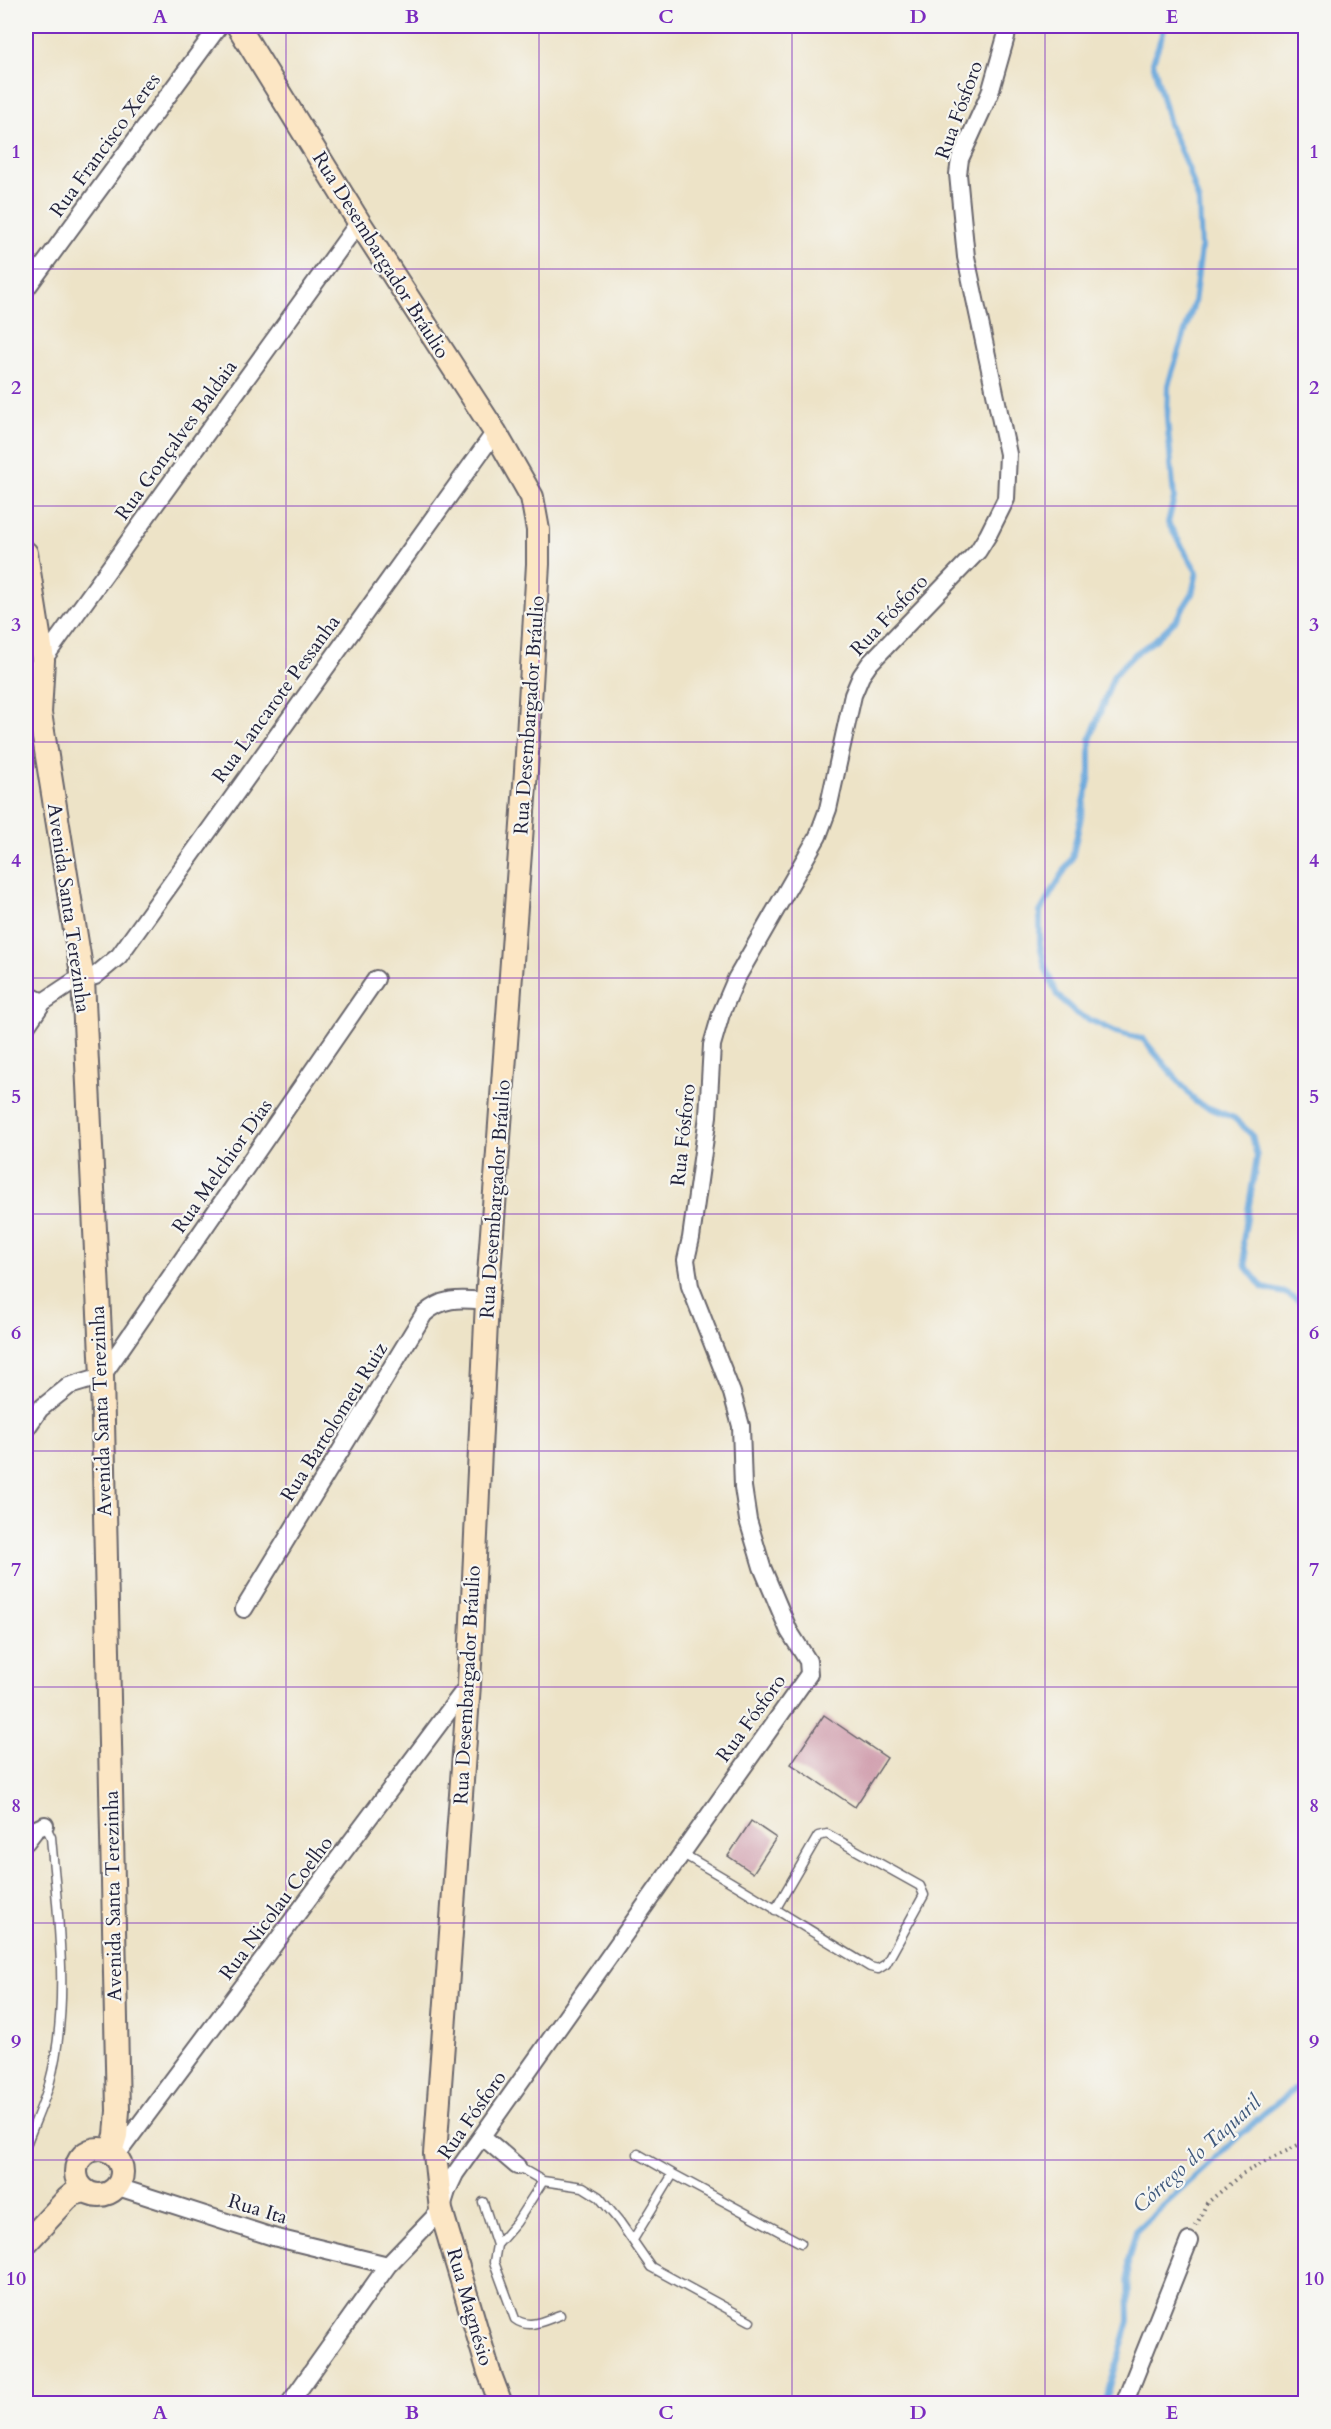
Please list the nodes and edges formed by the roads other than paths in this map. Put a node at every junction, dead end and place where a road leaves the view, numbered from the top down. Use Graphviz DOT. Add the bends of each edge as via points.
graph roads {
  1 [pos="219,26"];
  2 [pos="238,26"];
  3 [pos="1009,26"];
  4 [pos="359,222"];
  5 [pos="26,289"];
  6 [pos="495,432"];
  7 [pos="26,552"];
  8 [pos="43,660"];
  9 [pos="26,681"];
  10 [pos="40,713"];
  11 [pos="376,979"];
  12 [pos="83,980"];
  13 [pos="26,994"];
  14 [pos="43,1002"];
  15 [pos="26,1027"];
  16 [pos="487,1301"];
  17 [pos="102,1376"];
  18 [pos="26,1429"];
  19 [pos="244,1609"];
  20 [pos="469,1684"];
  21 [pos="45,1825"];
  22 [pos="26,1842"];
  23 [pos="681,1853"];
  24 [pos="775,1910"];
  25 [pos="483,2137"];
  26 [pos="26,2145"];
  27 [pos="108,2152"];
  28 [pos="638,2154"];
  29 [pos="517,2166"];
  30 [pos="673,2174"];
  31 [pos="543,2181"];
  32 [pos="80,2183"];
  33 [pos="118,2187"];
  34 [pos="483,2202"];
  35 [pos="441,2210"];
  36 [pos="26,2229"];
  37 [pos="633,2240"];
  38 [pos="1190,2241"];
  39 [pos="26,2243"];
  40 [pos="801,2243"];
  41 [pos="497,2245"];
  42 [pos="387,2265"];
  43 [pos="560,2315"];
  44 [pos="750,2321"];
  45 [pos="289,2403"];
  46 [pos="501,2403"];
  47 [pos="1124,2403"];
  1 -- 5 [label="street, Rua Francisco Xeres"];
  2 -- 4 [label="street, Rua Desembargador Bráulio"];
  3 -- 23 [label="street, Rua Fósforo" via="990,93 960,159 958,174 966,257 1008,454 1006,499 978,551 861,676 818,836 736,979 712,1045 708,1116 686,1272 741,1426 743,1487 762,1567 789,1631 808,1661 809,1674"];
  4 -- 6 [label="street, Rua Desembargador Bráulio"];
  4 -- 8 [label="street, Rua Gonçalves Baldaia"];
  6 -- 12 [label="street, Rua Lancarote Pessanha" via="118,956 95,976"];
  6 -- 16 [label="street, Rua Desembargador Bráulio" via="532,497 538,530 538,564"];
  7 -- 8 [label="street, Avenida Santa Terezinha"];
  8 -- 9 [label="street, Rua Gonçalves Baldaia"];
  8 -- 10 [label="street, Avenida Santa Terezinha"];
  9 -- 10 [label="street, Avenida Santa Terezinha"];
  10 -- 12 [label="street, Avenida Santa Terezinha"];
  11 -- 17 [label="street, Rua Melchior Dias"];
  12 -- 14 [label="street, Rua Lancarote Pessanha"];
  12 -- 17 [label="street, Avenida Santa Terezinha"];
  13 -- 14 [label="street"];
  14 -- 15 [label="street"];
  16 -- 19 [label="street, Rua Bartolomeu Ruiz" via="441,1302 424,1314"];
  16 -- 20 [label="street, Rua Desembargador Bráulio"];
  17 -- 18 [label="street" via="69,1386 40,1409"];
  17 -- 27 [label="street, Avenida Santa Terezinha" via="118,2111 116,2135"];
  20 -- 27 [label="street, Rua Nicolau Coelho"];
  20 -- 35 [label="street, Rua Desembargador Bráulio" via="436,2131"];
  21 -- 22 [label="street" via="36,1829"];
  21 -- 26 [label="lane" via="51,1837 59,1936 60,2026 49,2085"];
  23 -- 24 [label="lane"];
  23 -- 25 [label="street, Rua Fósforo"];
  24 -- 24 [label="lane" via="878,1969 886,1964 924,1895 920,1886 827,1834 818,1836"];
  25 -- 29 [label="street"];
  25 -- 35 [label="street, Rua Fósforo" via="455,2174"];
  27 -- 32 [label="street" via="81,2158 76,2169"];
  27 -- 33 [label="street" via="123,2171"];
  28 -- 30 [label="lane"];
  29 -- 31 [label="lane"];
  30 -- 37 [label="lane"];
  30 -- 40 [label="lane"];
  31 -- 37 [label="lane" via="583,2187 598,2198"];
  31 -- 41 [label="lane"];
  32 -- 33 [label="street" via="93,2195 102,2196"];
  32 -- 36 [label="street" via="66,2188"];
  32 -- 39 [label="street"];
  33 -- 42 [label="street, Rua Ita" via="273,2237"];
  34 -- 41 [label="lane"];
  35 -- 42 [label="street"];
  35 -- 46 [label="street, Rua Magnésio"];
  37 -- 44 [label="lane" via="651,2267"];
  38 -- 47 [label="street"];
  41 -- 43 [label="lane" via="494,2262 514,2319 528,2325"];
  42 -- 45 [label="street"];
}
